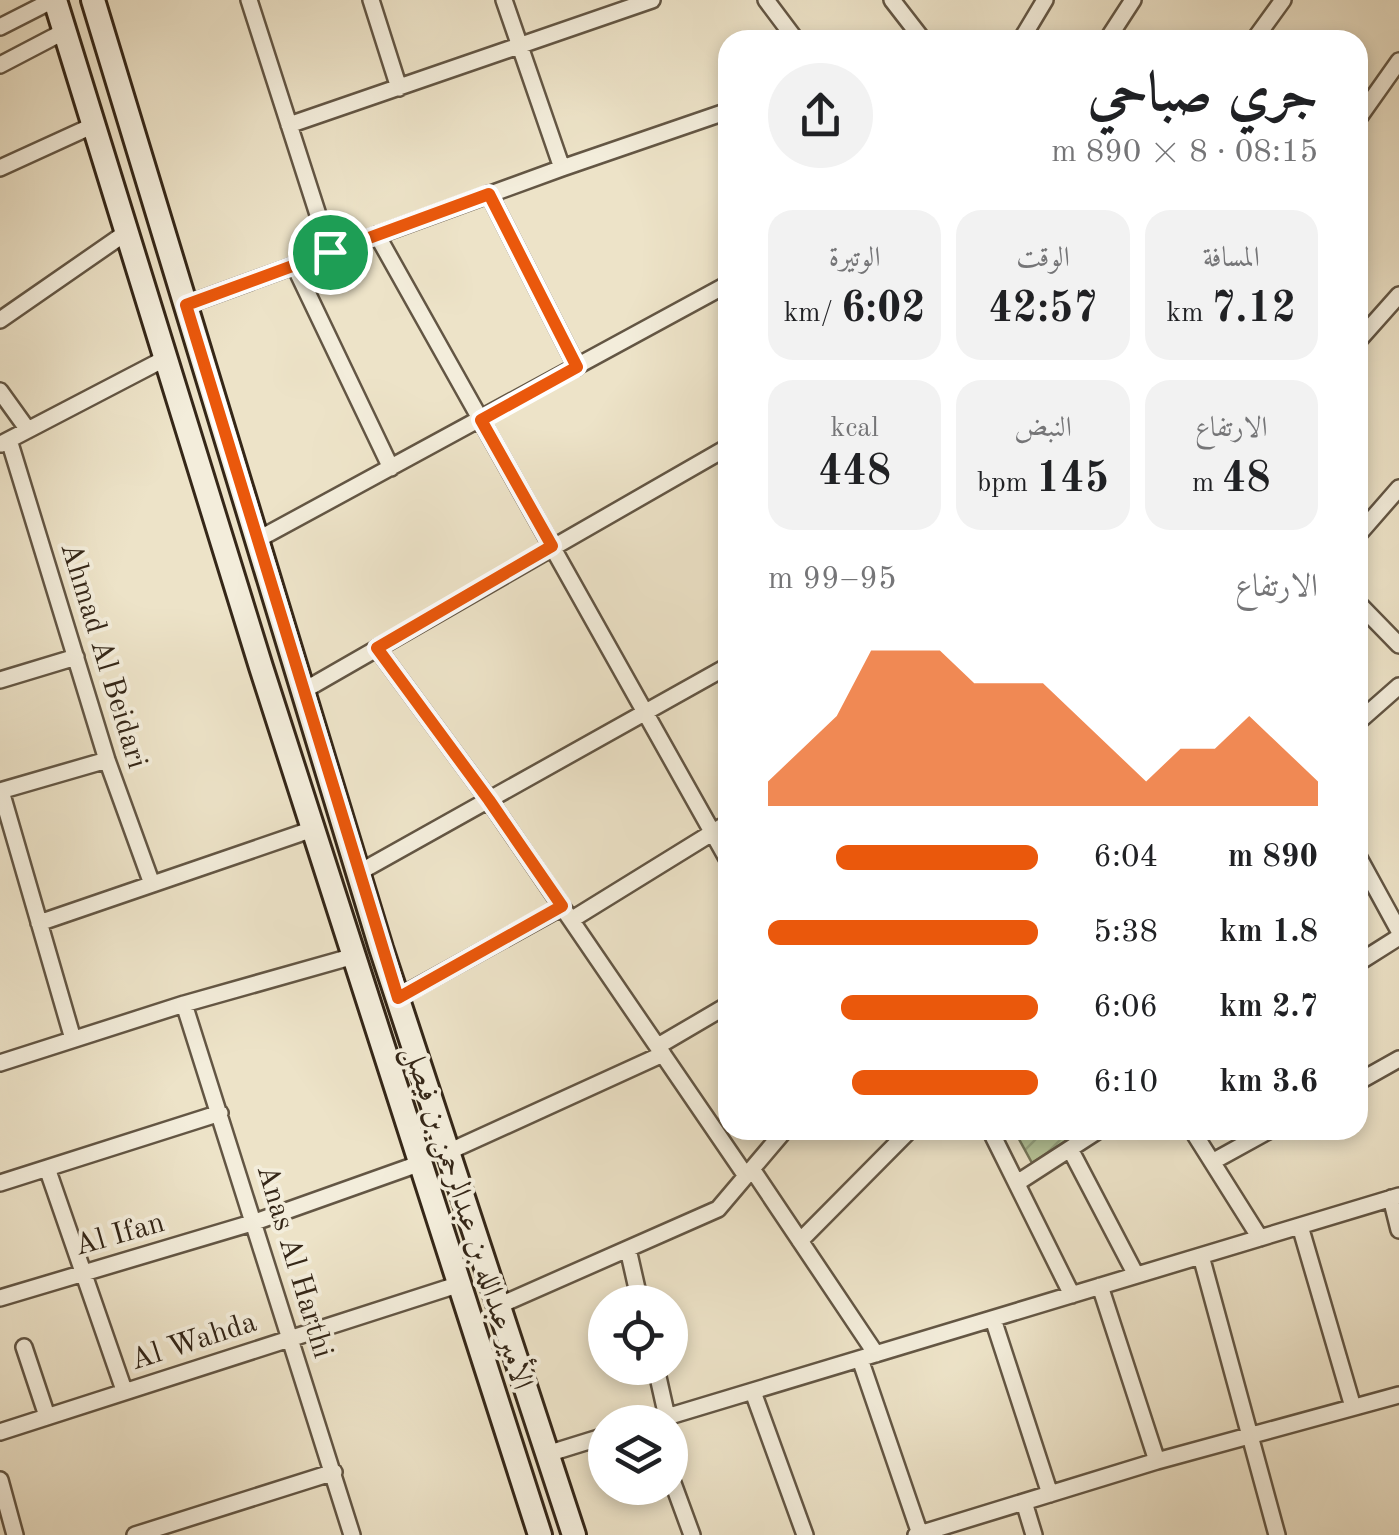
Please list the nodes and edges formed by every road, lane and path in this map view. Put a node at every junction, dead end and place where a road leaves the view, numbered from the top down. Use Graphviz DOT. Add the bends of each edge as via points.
graph roads {
  1 [pos="54,0"];
  2 [pos="94,0"];
  3 [pos="248,0"];
  4 [pos="371,0"];
  5 [pos="504,0"];
  6 [pos="652,0"];
  7 [pos="766,0"];
  8 [pos="892,0"];
  9 [pos="1045,0"];
  10 [pos="1134,0"];
  11 [pos="1282,0"];
  12 [pos="607,7"];
  13 [pos="0,27"];
  14 [pos="65,30"];
  15 [pos="788,30"];
  16 [pos="915,30"];
  17 [pos="1032,30"];
  18 [pos="1114,30"];
  19 [pos="1261,30"];
  20 [pos="520,46"];
  21 [pos="1399,61"];
  22 [pos="0,65"];
  23 [pos="399,88"];
  24 [pos="1368,105"];
  25 [pos="718,115"];
  26 [pos="94,125"];
  27 [pos="289,125"];
  28 [pos="0,168"];
  29 [pos="562,168"];
  30 [pos="489,194"];
  31 [pos="127,232"];
  32 [pos="378,235"];
  33 [pos="330,252"];
  34 [pos="294,265"];
  35 [pos="718,294"];
  36 [pos="1399,296"];
  37 [pos="186,305"];
  38 [pos="0,320"];
  39 [pos="1368,331"];
  40 [pos="166,358"];
  41 [pos="577,367"];
  42 [pos="0,391"];
  43 [pos="481,420"];
  44 [pos="28,430"];
  45 [pos="5,442"];
  46 [pos="718,453"];
  47 [pos="392,468"];
  48 [pos="1399,488"];
  49 [pos="1368,524"];
  50 [pos="257,540"];
  51 [pos="552,546"];
  52 [pos="1368,614"];
  53 [pos="1399,645"];
  54 [pos="377,648"];
  55 [pos="76,657"];
  56 [pos="718,671"];
  57 [pos="0,680"];
  58 [pos="1399,686"];
  59 [pos="303,691"];
  60 [pos="644,712"];
  61 [pos="1368,713"];
  62 [pos="107,760"];
  63 [pos="0,791"];
  64 [pos="489,800"];
  65 [pos="313,829"];
  66 [pos="718,829"];
  67 [pos="712,832"];
  68 [pos="718,842"];
  69 [pos="358,873"];
  70 [pos="1368,875"];
  71 [pos="152,884"];
  72 [pos="566,913"];
  73 [pos="39,923"];
  74 [pos="1399,934"];
  75 [pos="354,956"];
  76 [pos="1368,957"];
  77 [pos="398,998"];
  78 [pos="184,1004"];
  79 [pos="718,1011"];
  80 [pos="73,1040"];
  81 [pos="660,1050"];
  82 [pos="1399,1059"];
  83 [pos="0,1062"];
  84 [pos="1368,1076"];
  85 [pos="220,1113"];
  86 [pos="718,1130"];
  87 [pos="726,1140"];
  88 [pos="777,1140"];
  89 [pos="894,1140"];
  90 [pos="995,1140"];
  91 [pos="1084,1140"];
  92 [pos="1198,1140"];
  93 [pos="1252,1140"];
  94 [pos="1070,1149"];
  95 [pos="448,1152"];
  96 [pos="420,1162"];
  97 [pos="1212,1162"];
  98 [pos="47,1168"];
  99 [pos="749,1172"];
  100 [pos="0,1183"];
  101 [pos="1017,1183"];
  102 [pos="1395,1197"];
  103 [pos="255,1222"];
  104 [pos="1300,1226"];
  105 [pos="1399,1230"];
  106 [pos="1260,1238"];
  107 [pos="800,1241"];
  108 [pos="628,1249"];
  109 [pos="1201,1256"];
  110 [pos="83,1272"];
  111 [pos="1136,1276"];
  112 [pos="460,1284"];
  113 [pos="636,1285"];
  114 [pos="1100,1286"];
  115 [pos="1072,1295"];
  116 [pos="0,1298"];
  117 [pos="498,1306"];
  118 [pos="993,1318"];
  119 [pos="291,1337"];
  120 [pos="24,1347"];
  121 [pos="868,1356"];
  122 [pos="124,1390"];
  123 [pos="753,1392"];
  124 [pos="1399,1395"];
  125 [pos="1354,1407"];
  126 [pos="688,1411"];
  127 [pos="48,1416"];
  128 [pos="0,1432"];
  129 [pos="1250,1436"];
  130 [pos="588,1441"];
  131 [pos="547,1454"];
  132 [pos="1157,1461"];
  133 [pos="334,1472"];
  134 [pos="0,1480"];
  135 [pos="1050,1494"];
  136 [pos="1024,1502"];
  137 [pos="681,1505"];
  138 [pos="918,1534"];
  139 [pos="16,1535"];
  140 [pos="135,1535"];
  141 [pos="352,1535"];
  142 [pos="540,1535"];
  143 [pos="574,1535"];
  144 [pos="692,1535"];
  145 [pos="806,1535"];
  146 [pos="1034,1535"];
  147 [pos="1277,1535"];
  1 -- 13 [label="street"];
  1 -- 14 [label="main road, الأمير عبدالله بن عبدالرحمن بن فيصل"];
  2 -- 37 [label="main road, الأمير عبدالله بن عبدالرحمن بن فيصل"];
  3 -- 27 [label="street"];
  4 -- 23 [label="street"];
  5 -- 20 [label="street"];
  6 -- 12 [label="street"];
  7 -- 15 [label="street"];
  8 -- 16 [label="street"];
  9 -- 17 [label="street"];
  10 -- 18 [label="street"];
  11 -- 19 [label="street"];
  12 -- 20 [label="street"];
  14 -- 22 [label="street"];
  14 -- 26 [label="main road, الأمير عبدالله بن عبدالرحمن بن فيصل"];
  20 -- 23 [label="street"];
  20 -- 29 [label="street"];
  21 -- 24 [label="street"];
  23 -- 27 [label="street"];
  25 -- 29 [label="street"];
  26 -- 28 [label="street"];
  26 -- 31 [label="main road, الأمير عبدالله بن عبدالرحمن بن فيصل"];
  27 -- 33 [label="street"];
  29 -- 30 [label="street"];
  30 -- 32 [label="street"];
  30 -- 41 [label="street"];
  31 -- 38 [label="street"];
  31 -- 40 [label="main road, الأمير عبدالله بن عبدالرحمن بن فيصل"];
  32 -- 33 [label="street"];
  32 -- 43 [label="street"];
  33 -- 34 [label="street"];
  34 -- 37 [label="street"];
  34 -- 47 [label="street"];
  35 -- 41 [label="street"];
  36 -- 39 [label="street"];
  37 -- 50 [label="main road, الأمير عبدالله بن عبدالرحمن بن فيصل"];
  40 -- 44 [label="street"];
  40 -- 65 [label="main road, الأمير عبدالله بن عبدالرحمن بن فيصل"];
  41 -- 43 [label="street"];
  42 -- 44 [label="street"];
  43 -- 47 [label="street"];
  43 -- 51 [label="street"];
  44 -- 45 [label="street"];
  45 -- 55 [label="street, Ahmad Al Beidari"];
  46 -- 51 [label="street"];
  47 -- 50 [label="street"];
  48 -- 49 [label="street"];
  50 -- 59 [label="main road, الأمير عبدالله بن عبدالرحمن بن فيصل"];
  51 -- 54 [label="street"];
  51 -- 60 [label="street"];
  52 -- 53 [label="street"];
  54 -- 59 [label="street"];
  54 -- 64 [label="street"];
  55 -- 57 [label="street"];
  55 -- 62 [label="street, Ahmad Al Beidari"];
  56 -- 60 [label="street"];
  58 -- 61 [label="street"];
  59 -- 69 [label="main road, الأمير عبدالله بن عبدالرحمن بن فيصل"];
  60 -- 64 [label="street"];
  60 -- 67 [label="street"];
  62 -- 63 [label="street"];
  62 -- 71 [label="street, Ahmad Al Beidari"];
  63 -- 73 [label="street"];
  64 -- 69 [label="street"];
  64 -- 72 [label="street"];
  65 -- 71 [label="street"];
  65 -- 75 [label="main road, الأمير عبدالله بن عبدالرحمن بن فيصل"];
  66 -- 67 [label="street"];
  67 -- 68 [label="street"];
  67 -- 72 [label="street"];
  69 -- 77 [label="main road, الأمير عبدالله بن عبدالرحمن بن فيصل"];
  70 -- 74 [label="street"];
  71 -- 73 [label="street"];
  72 -- 77 [label="street"];
  72 -- 81 [label="street"];
  73 -- 80 [label="street"];
  74 -- 76 [label="street"];
  75 -- 78 [label="street"];
  75 -- 96 [label="main road, الأمير عبدالله بن عبدالرحمن بن فيصل"];
  77 -- 95 [label="main road, الأمير عبدالله بن عبدالرحمن بن فيصل"];
  78 -- 80 [label="street"];
  78 -- 85 [label="street, Anas Al Harthi"];
  79 -- 81 [label="street"];
  80 -- 83 [label="street"];
  81 -- 86 [label="street"];
  81 -- 95 [label="street"];
  82 -- 84 [label="street"];
  85 -- 98 [label="street"];
  85 -- 103 [label="street, Anas Al Harthi"];
  87 -- 99 [label="street"];
  88 -- 99 [label="street"];
  89 -- 107 [label="street"];
  90 -- 101 [label="street"];
  91 -- 94 [label="street"];
  92 -- 97 [label="street"];
  93 -- 97 [label="street"];
  94 -- 101 [label="street"];
  94 -- 111 [label="street"];
  95 -- 117 [label="main road, الأمير عبدالله بن عبدالرحمن بن فيصل"];
  96 -- 103 [label="street, Al Ifan"];
  96 -- 112 [label="main road, الأمير عبدالله بن عبدالرحمن بن فيصل"];
  97 -- 106 [label="street"];
  98 -- 100 [label="street"];
  98 -- 110 [label="street"];
  99 -- 107 [label="street"];
  99 -- 108 [label="street" via="718,1209"];
  101 -- 115 [label="street"];
  102 -- 104 [label="street"];
  102 -- 105 [label="street"];
  103 -- 110 [label="street, Al Ifan"];
  103 -- 119 [label="street, Anas Al Harthi"];
  104 -- 106 [label="street"];
  104 -- 125 [label="street"];
  106 -- 109 [label="street"];
  107 -- 121 [label="street"];
  108 -- 113 [label="street"];
  108 -- 117 [label="street"];
  109 -- 111 [label="street"];
  109 -- 129 [label="street"];
  110 -- 116 [label="street, Al Ifan"];
  110 -- 122 [label="street"];
  111 -- 114 [label="street"];
  112 -- 119 [label="street, Al Wahda"];
  112 -- 142 [label="main road, الأمير عبدالله بن عبدالرحمن بن فيصل"];
  114 -- 115 [label="street"];
  114 -- 132 [label="street"];
  115 -- 118 [label="street"];
  117 -- 131 [label="main road, الأمير عبدالله بن عبدالرحمن بن فيصل"];
  118 -- 121 [label="street"];
  118 -- 135 [label="street"];
  119 -- 122 [label="street, Al Wahda"];
  119 -- 133 [label="street, Anas Al Harthi"];
  120 -- 127 [label="street"];
  121 -- 123 [label="street"];
  121 -- 138 [label="street"];
  122 -- 127 [label="street, Al Wahda"];
  123 -- 126 [label="street"];
  123 -- 145 [label="street"];
  124 -- 125 [label="street"];
  125 -- 129 [label="street"];
  127 -- 128 [label="street, Al Wahda"];
  129 -- 132 [label="street"];
  129 -- 147 [label="street"];
  130 -- 131 [label="street"];
  131 -- 143 [label="main road, الأمير عبدالله بن عبدالرحمن بن فيصل"];
  132 -- 135 [label="street"];
  133 -- 140 [label="street"];
  133 -- 141 [label="street, Anas Al Harthi"];
  134 -- 139 [label="street"];
  135 -- 136 [label="street"];
  136 -- 138 [label="street"];
  136 -- 146 [label="street"];
  137 -- 144 [label="street"];
}
